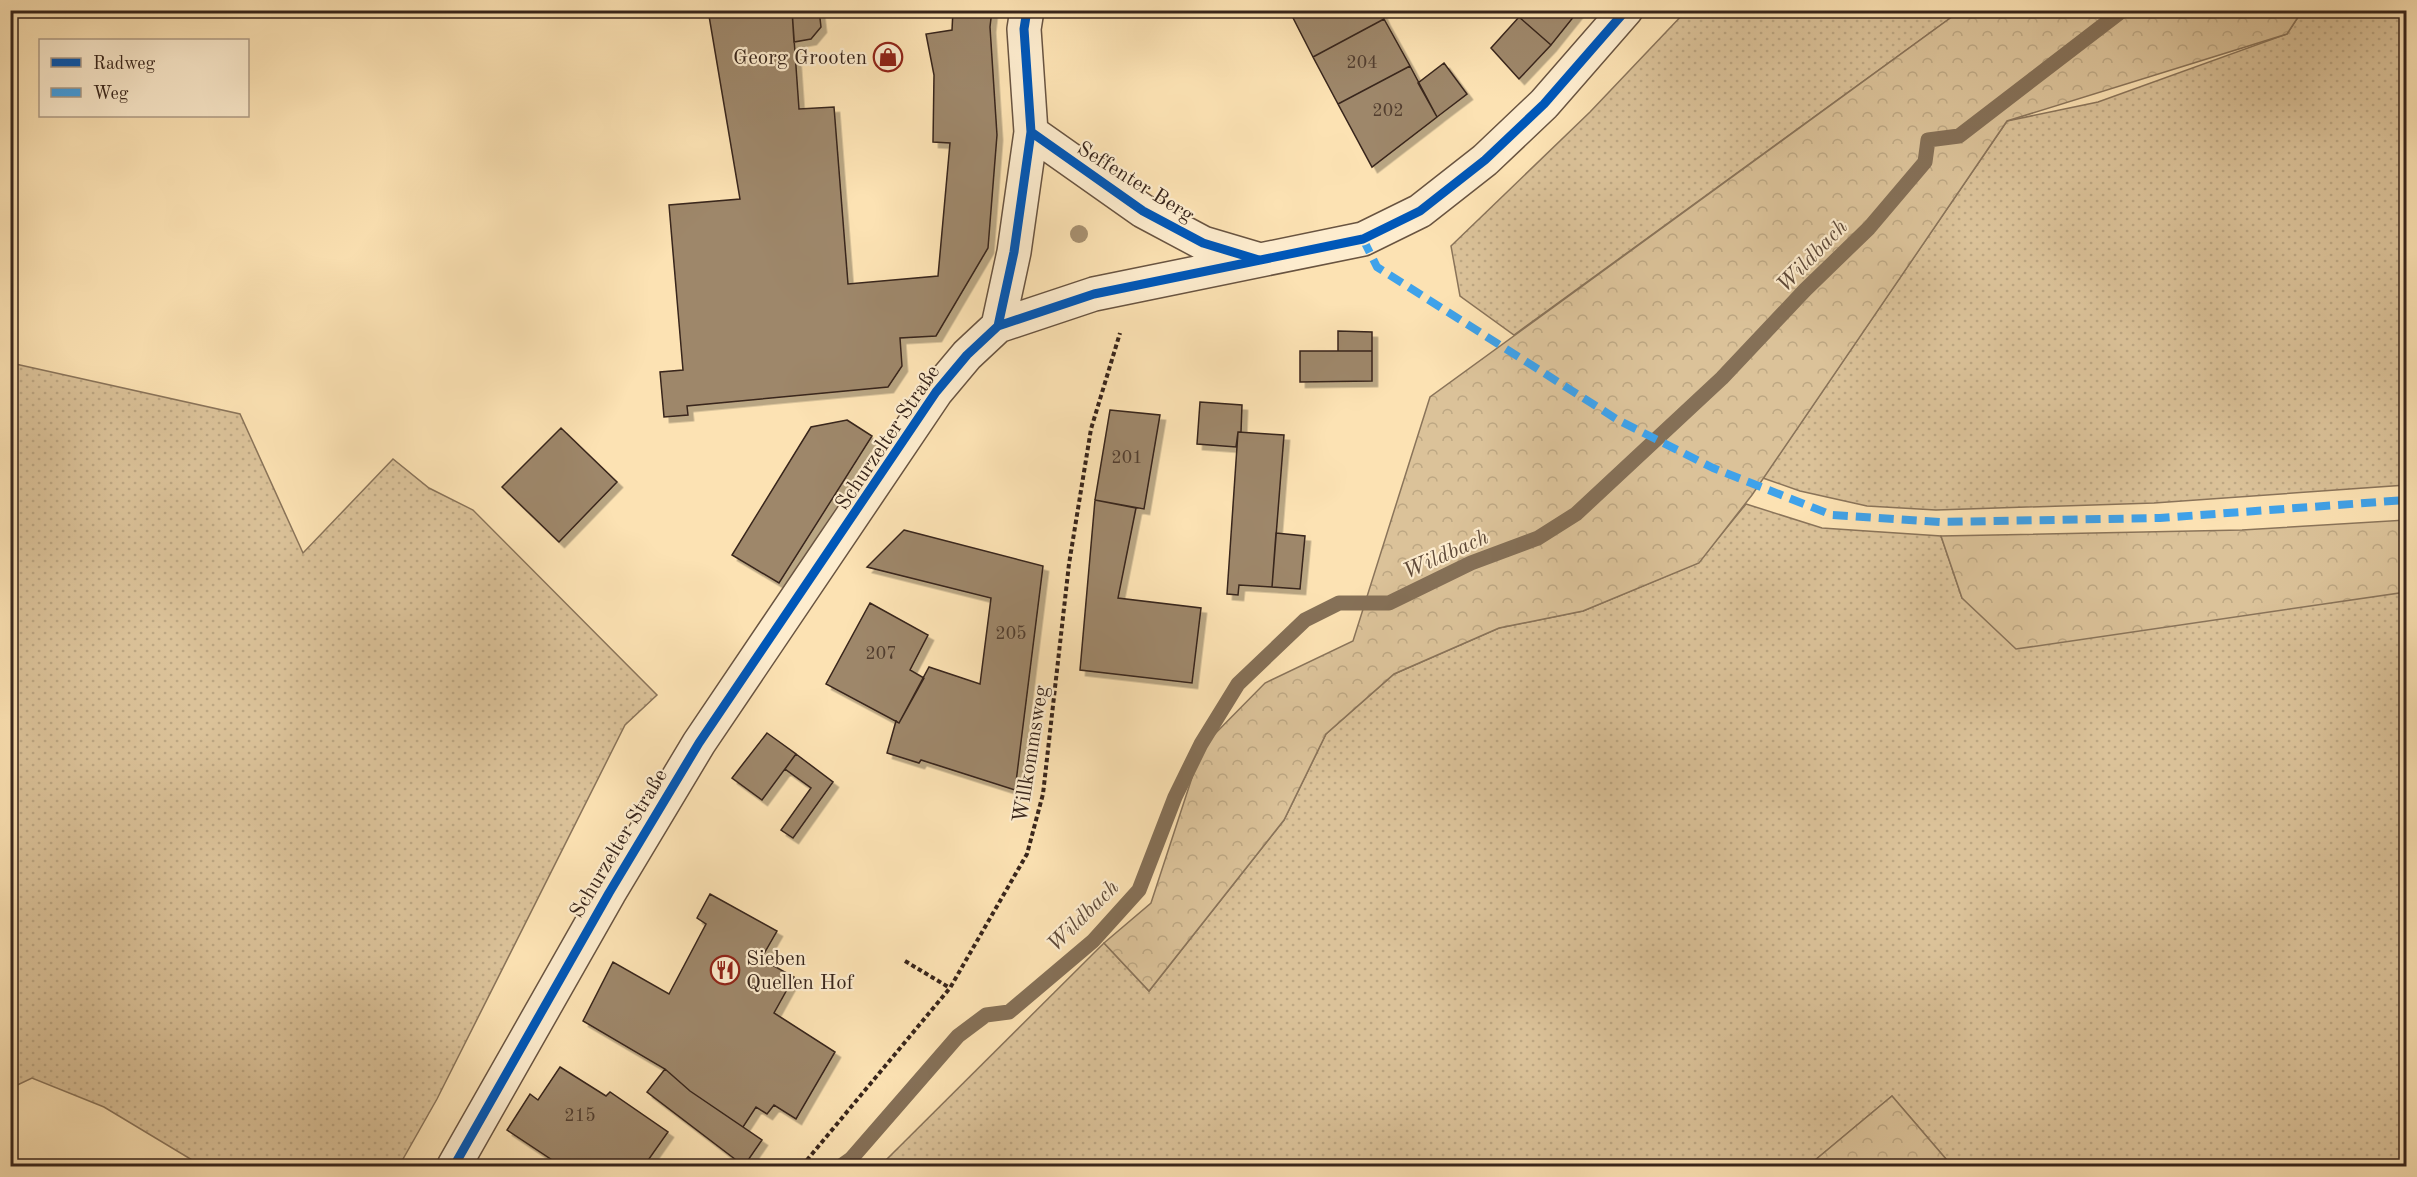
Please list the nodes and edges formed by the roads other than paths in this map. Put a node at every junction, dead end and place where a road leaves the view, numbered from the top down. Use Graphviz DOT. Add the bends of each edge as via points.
graph roads {
  1 [pos="1027,10"];
  2 [pos="1626,10"];
  3 [pos="1030,132"];
  4 [pos="1262,261"];
  5 [pos="998,326"];
  6 [pos="454,1167"];
  1 -- 3 [label="street" via="1024,29"];
  2 -- 4 [label="street, Schurzelter Straße" via="1544,104 1485,160 1420,211 1363,239"];
  3 -- 4 [label="street, Seffenter Berg" via="1143,211 1203,243"];
  3 -- 5 [label="street" via="1014,252"];
  4 -- 5 [label="street, Schurzelter Straße" via="1094,294"];
  5 -- 6 [label="street, Schurzelter Straße" via="936,392 699,743"];
}
